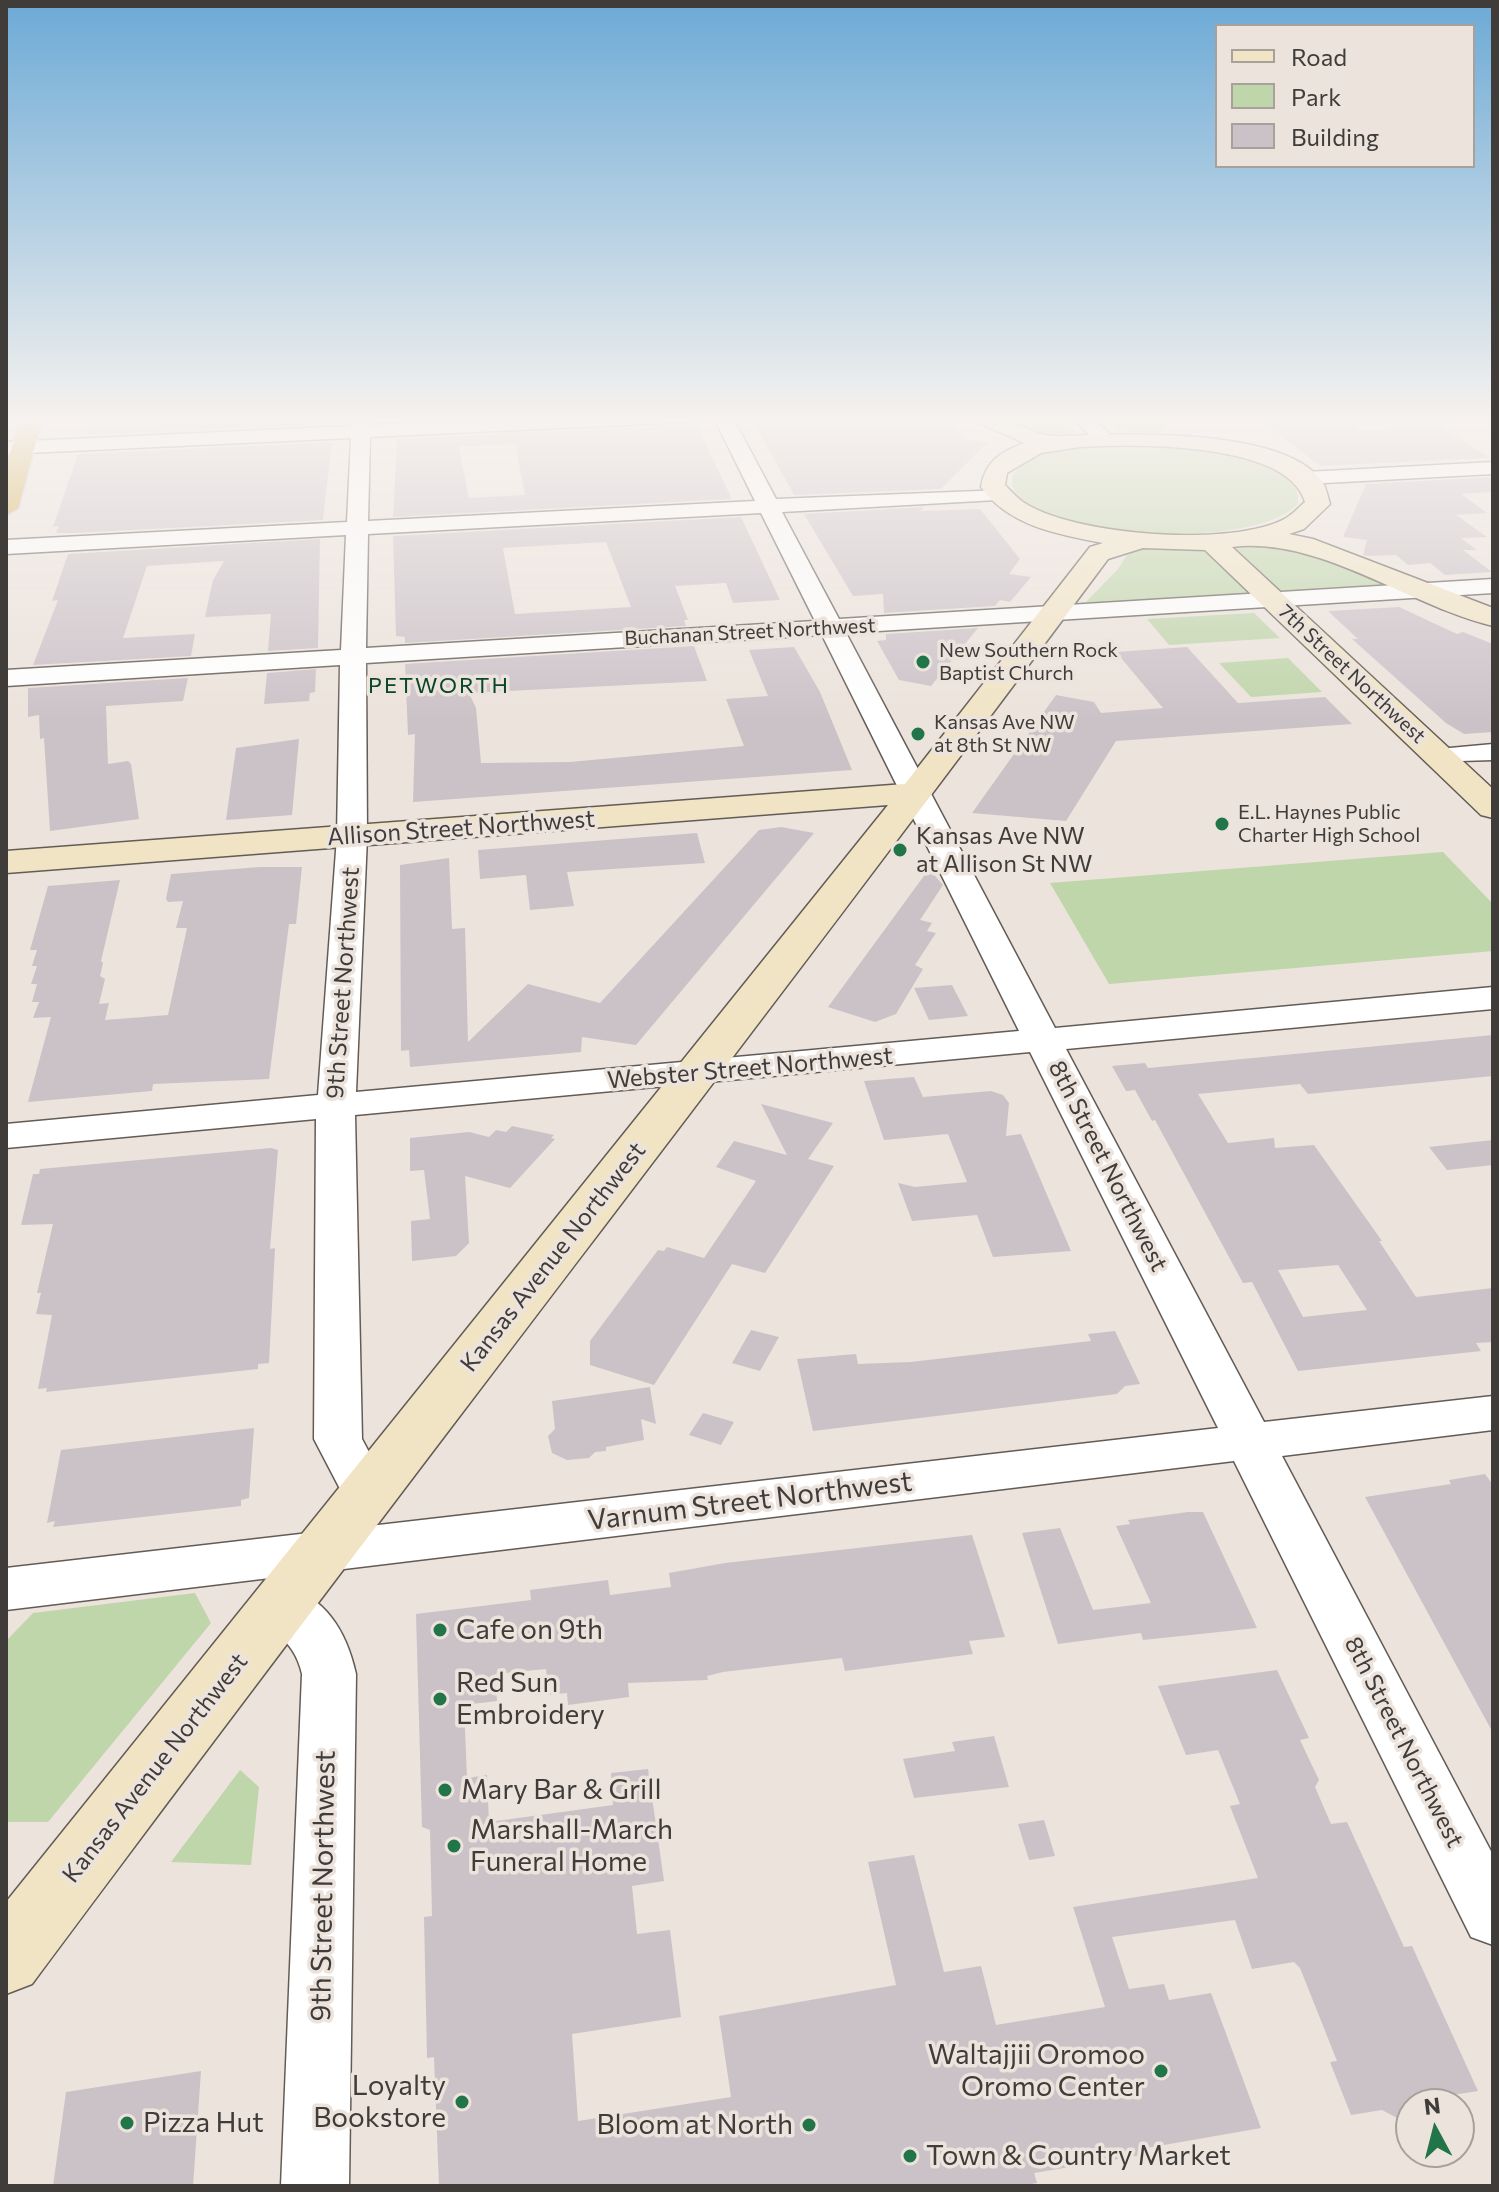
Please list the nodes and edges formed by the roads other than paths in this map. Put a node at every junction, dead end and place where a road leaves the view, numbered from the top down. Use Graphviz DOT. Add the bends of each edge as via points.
graph roads {
  1 [pos="357,518"];
  2 [pos="547,518"];
  3 [pos="775,518"];
  4 [pos="1036,518"];
  5 [pos="1306,518"];
  6 [pos="357,528"];
  7 [pos="1294,536"];
  8 [pos="1211,541"];
  9 [pos="1092,543"];
  10 [pos="6,547"];
  11 [pos="1493,586"];
  12 [pos="1422,591"];
  13 [pos="1273,600"];
  14 [pos="1053,614"];
  15 [pos="1493,618"];
  16 [pos="831,628"];
  17 [pos="353,656"];
  18 [pos="6,678"];
  19 [pos="1493,752"];
  20 [pos="1438,756"];
  21 [pos="916,793"];
  22 [pos="1493,808"];
  23 [pos="352,837"];
  24 [pos="6,862"];
  25 [pos="1493,998"];
  26 [pos="1043,1040"];
  27 [pos="697,1073"];
  28 [pos="335,1107"];
  29 [pos="6,1136"];
  30 [pos="1493,1413"];
  31 [pos="1250,1443"];
  32 [pos="367,1495"];
  33 [pos="321,1551"];
  34 [pos="6,1589"];
  35 [pos="281,1604"];
  36 [pos="1493,1916"];
  37 [pos="6,1959"];
  38 [pos="315,2186"];
  1 -- 6 [label="street, 9th Street Northwest"];
  2 -- 6 [label="street"];
  3 -- 16 [label="street, 8th Street Northwest"];
  4 -- 9 [label="street"];
  5 -- 7 [label="street"];
  6 -- 10 [label="street"];
  6 -- 17 [label="street, 9th Street Northwest"];
  7 -- 8 [label="street"];
  7 -- 12 [label="street"];
  8 -- 9 [label="street"];
  8 -- 13 [label="street, 7th Street Northwest"];
  9 -- 14 [label="street, Kansas Avenue Northwest"];
  11 -- 12 [label="street, Buchanan Street Northwest"];
  12 -- 13 [label="street, Buchanan Street Northwest"];
  12 -- 15 [label="street"];
  13 -- 14 [label="street, Buchanan Street Northwest"];
  13 -- 20 [label="street, 7th Street Northwest"];
  14 -- 16 [label="street, Buchanan Street Northwest"];
  14 -- 21 [label="street, Kansas Avenue Northwest"];
  16 -- 17 [label="street, Buchanan Street Northwest"];
  16 -- 21 [label="street, 8th Street Northwest"];
  17 -- 18 [label="street, Buchanan Street Northwest"];
  17 -- 23 [label="street, 9th Street Northwest"];
  19 -- 20 [label="street"];
  20 -- 22 [label="street, 7th Street Northwest"];
  21 -- 23 [label="street, Allison Street Northwest"];
  21 -- 26 [label="street, 8th Street Northwest"];
  21 -- 27 [label="street, Kansas Avenue Northwest"];
  23 -- 24 [label="street, Allison Street Northwest"];
  23 -- 28 [label="street, 9th Street Northwest"];
  25 -- 26 [label="street, Webster Street Northwest"];
  26 -- 27 [label="street, Webster Street Northwest"];
  26 -- 31 [label="street, 8th Street Northwest"];
  27 -- 28 [label="street, Webster Street Northwest"];
  27 -- 32 [label="street, Kansas Avenue Northwest"];
  28 -- 29 [label="street, Webster Street Northwest"];
  28 -- 32 [label="street, 9th Street Northwest" via="338,1439"];
  30 -- 31 [label="street, Varnum Street Northwest"];
  31 -- 33 [label="street, Varnum Street Northwest"];
  31 -- 36 [label="street, 8th Street Northwest"];
  32 -- 33 [label="street, Kansas Avenue Northwest"];
  33 -- 34 [label="street, Varnum Street Northwest"];
  33 -- 35 [label="street, Kansas Avenue Northwest"];
  35 -- 37 [label="street, Kansas Avenue Northwest"];
  35 -- 38 [label="street, 9th Street Northwest" via="322,1642 329,1674"];
}
